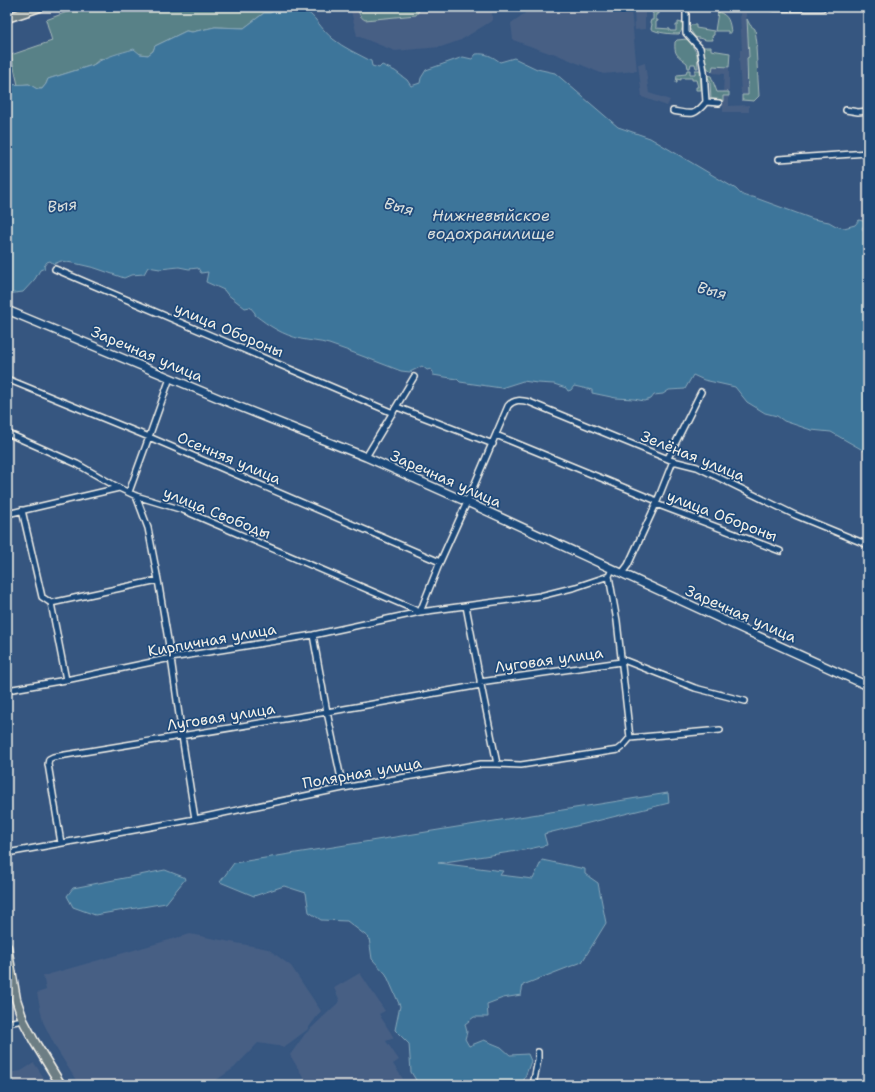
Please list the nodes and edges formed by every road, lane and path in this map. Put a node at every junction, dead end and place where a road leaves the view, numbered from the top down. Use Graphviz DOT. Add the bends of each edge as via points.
graph roads {
  1 [pos="40,7"];
  2 [pos="686,7"];
  3 [pos="769,7"];
  4 [pos="822,8"];
  5 [pos="7,18"];
  6 [pos="706,102"];
  7 [pos="719,103"];
  8 [pos="846,110"];
  9 [pos="673,111"];
  10 [pos="868,111"];
  11 [pos="868,153"];
  12 [pos="779,159"];
  13 [pos="54,269"];
  14 [pos="7,310"];
  15 [pos="414,377"];
  16 [pos="170,378"];
  17 [pos="7,379"];
  18 [pos="701,392"];
  19 [pos="396,406"];
  20 [pos="393,413"];
  21 [pos="7,433"];
  22 [pos="496,435"];
  23 [pos="149,437"];
  24 [pos="493,444"];
  25 [pos="366,457"];
  26 [pos="671,459"];
  27 [pos="119,488"];
  28 [pos="128,492"];
  29 [pos="136,496"];
  30 [pos="467,502"];
  31 [pos="656,502"];
  32 [pos="22,510"];
  33 [pos="7,514"];
  34 [pos="868,545"];
  35 [pos="780,551"];
  36 [pos="440,562"];
  37 [pos="611,572"];
  38 [pos="622,573"];
  39 [pos="158,580"];
  40 [pos="51,603"];
  41 [pos="466,606"];
  42 [pos="420,612"];
  43 [pos="313,635"];
  44 [pos="171,658"];
  45 [pos="621,661"];
  46 [pos="66,680"];
  47 [pos="480,683"];
  48 [pos="868,686"];
  49 [pos="7,690"];
  50 [pos="745,701"];
  51 [pos="327,712"];
  52 [pos="720,730"];
  53 [pos="182,736"];
  54 [pos="630,738"];
  55 [pos="497,764"];
  56 [pos="342,788"];
  57 [pos="195,819"];
  58 [pos="61,843"];
  59 [pos="7,853"];
  60 [pos="7,947"];
  61 [pos="23,1020"];
  62 [pos="7,1023"];
  63 [pos="538,1052"];
  64 [pos="61,1085"];
  65 [pos="533,1085"];
  1 -- 5 [label="main road"];
  2 -- 6 [label="street" via="686,33 700,48"];
  3 -- 4 [label="street"];
  6 -- 7 [label="street"];
  6 -- 9 [label="street" via="700,110 692,114"];
  8 -- 10 [label="street"];
  11 -- 12 [label="street"];
  13 -- 20 [label="street, улица Обороны"];
  14 -- 16 [label="street, Заречная улица"];
  15 -- 19 [label="street"];
  16 -- 23 [label="street"];
  16 -- 25 [label="street, Заречная улица"];
  17 -- 23 [label="street, Осенняя улица"];
  18 -- 26 [label="street"];
  19 -- 20 [label="street"];
  19 -- 24 [label="street"];
  20 -- 25 [label="street"];
  21 -- 27 [label="street, улица Свободы" via="77,464"];
  22 -- 24 [label="street"];
  22 -- 26 [label="street, Зелёная улица" via="508,406 516,400 521,400"];
  22 -- 31 [label="street, улица Обороны"];
  23 -- 28 [label="street"];
  23 -- 36 [label="street, Осенняя улица"];
  24 -- 30 [label="street"];
  25 -- 30 [label="street, Заречная улица"];
  26 -- 31 [label="street"];
  26 -- 34 [label="street, Зелёная улица" via="697,467"];
  27 -- 28 [label="street, улица Свободы"];
  27 -- 32 [label="street"];
  28 -- 29 [label="street, улица Свободы"];
  29 -- 39 [label="street" via="148,528"];
  29 -- 42 [label="street, улица Свободы" via="183,510"];
  30 -- 36 [label="street"];
  30 -- 37 [label="street, Заречная улица"];
  31 -- 35 [label="street, улица Обороны"];
  31 -- 38 [label="street"];
  32 -- 33 [label="street"];
  32 -- 40 [label="street" via="42,597"];
  36 -- 42 [label="street"];
  37 -- 38 [label="street, Заречная улица"];
  37 -- 41 [label="street, Кирпичная улица" via="576,587 540,596"];
  37 -- 45 [label="street"];
  38 -- 48 [label="street, Заречная улица"];
  39 -- 40 [label="street"];
  39 -- 44 [label="street"];
  40 -- 46 [label="street"];
  41 -- 42 [label="street, Кирпичная улица"];
  41 -- 47 [label="street"];
  42 -- 43 [label="street, Кирпичная улица"];
  43 -- 44 [label="street, Кирпичная улица"];
  43 -- 51 [label="street"];
  44 -- 46 [label="street, Кирпичная улица"];
  44 -- 53 [label="street"];
  45 -- 47 [label="street, Луговая улица"];
  45 -- 50 [label="street, Луговая улица" via="695,688"];
  45 -- 54 [label="street"];
  46 -- 49 [label="street, Кирпичная улица"];
  47 -- 51 [label="street, Луговая улица"];
  47 -- 55 [label="street"];
  51 -- 53 [label="street, Луговая улица"];
  51 -- 56 [label="street"];
  52 -- 54 [label="street"];
  53 -- 57 [label="street"];
  53 -- 58 [label="street, Луговая улица" via="49,759"];
  54 -- 55 [label="street, Полярная улица" via="618,750 521,765"];
  55 -- 56 [label="street, Полярная улица" via="481,764"];
  56 -- 57 [label="street, Полярная улица"];
  57 -- 58 [label="street, Полярная улица"];
  58 -- 59 [label="street, Полярная улица"];
  60 -- 61 [label="main road" via="16,999"];
  61 -- 62 [label="street"];
  61 -- 64 [label="main road"];
  63 -- 65 [label="street"];
}
